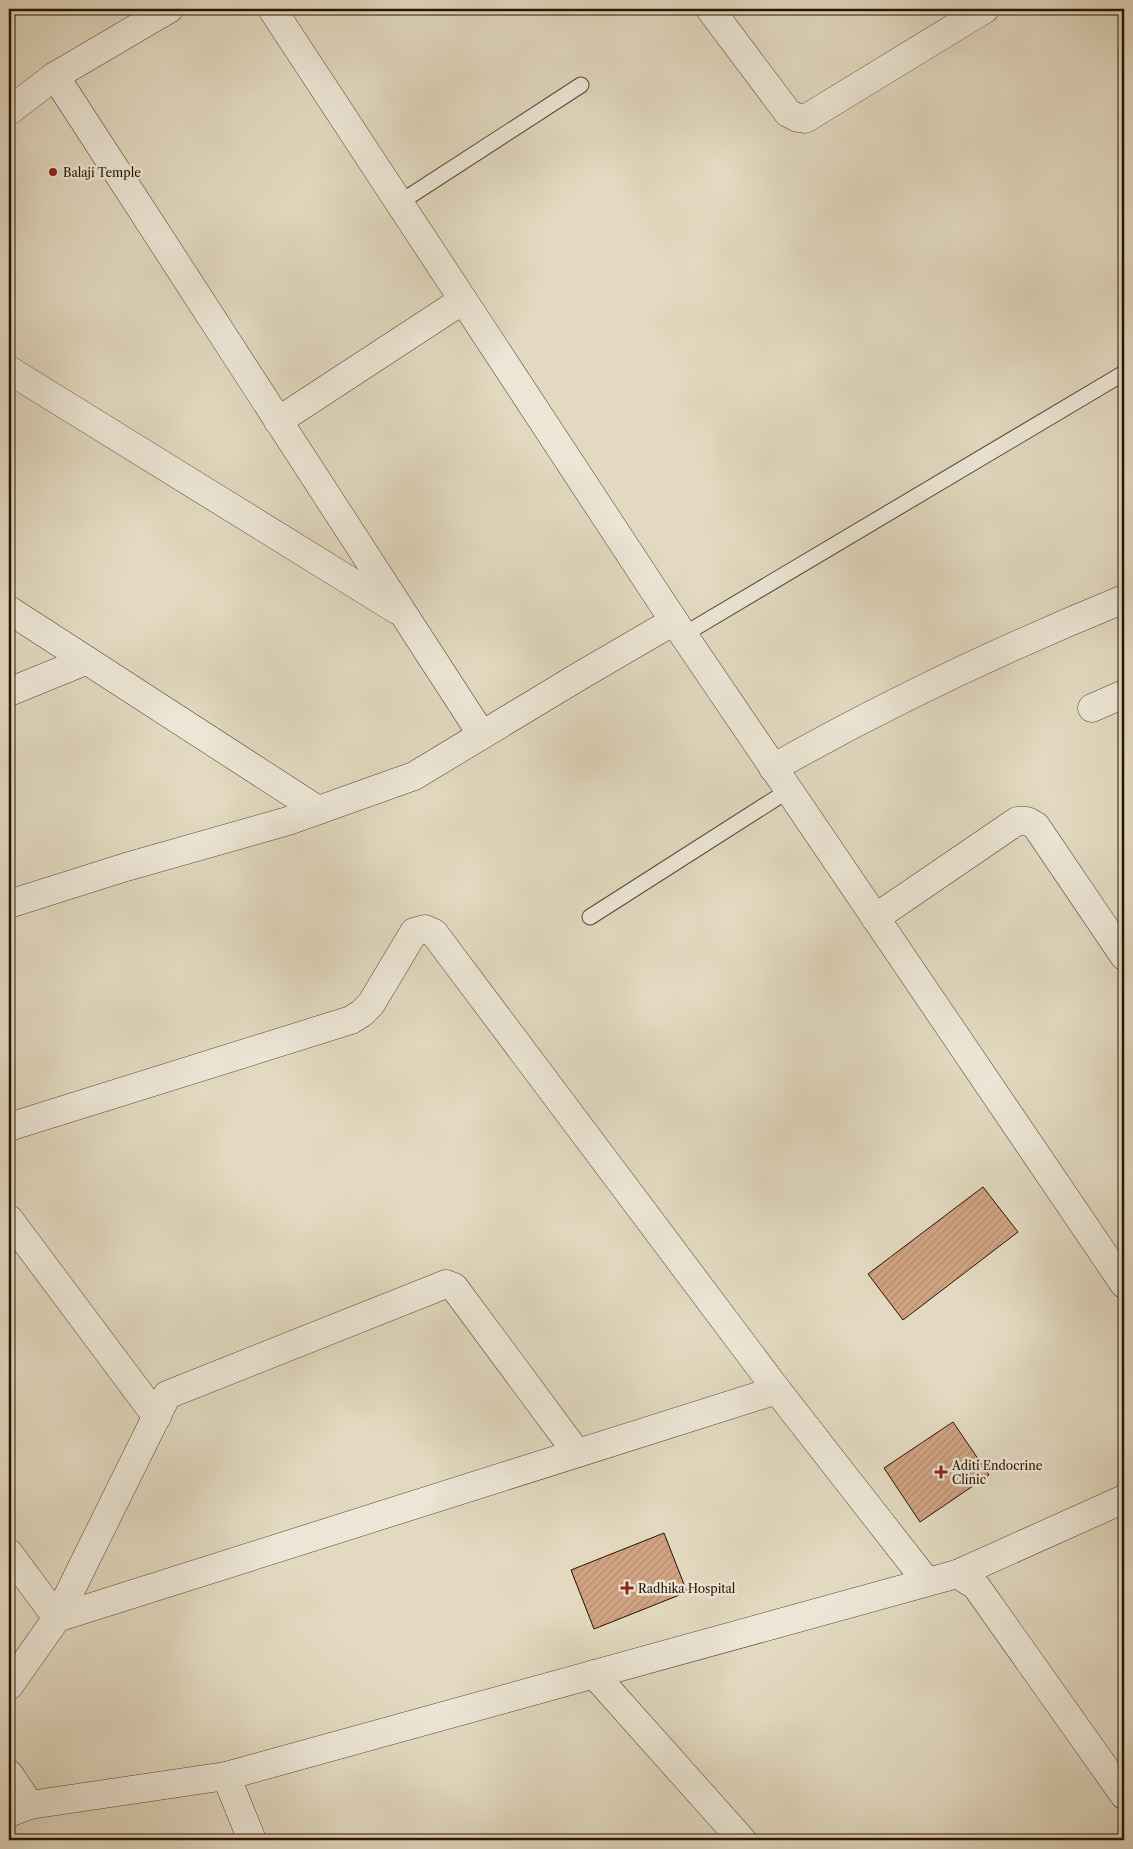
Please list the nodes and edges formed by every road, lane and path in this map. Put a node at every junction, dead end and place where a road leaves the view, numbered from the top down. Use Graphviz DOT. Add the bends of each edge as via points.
graph roads {
  1 [pos="169,9"];
  2 [pos="272,9"];
  3 [pos="710,9"];
  4 [pos="985,9"];
  5 [pos="55,76"];
  6 [pos="581,85"];
  7 [pos="9,111"];
  8 [pos="399,203"];
  9 [pos="463,300"];
  10 [pos="9,370"];
  11 [pos="1124,373"];
  12 [pos="278,421"];
  13 [pos="1124,600"];
  14 [pos="9,610"];
  15 [pos="404,614"];
  16 [pos="678,628"];
  17 [pos="85,661"];
  18 [pos="9,692"];
  19 [pos="1124,694"];
  20 [pos="1092,708"];
  21 [pos="482,735"];
  22 [pos="773,768"];
  23 [pos="788,790"];
  24 [pos="318,810"];
  25 [pos="9,904"];
  26 [pos="590,917"];
  27 [pos="875,918"];
  28 [pos="1124,956"];
  29 [pos="9,1127"];
  30 [pos="9,1219"];
  31 [pos="1124,1284"];
  32 [pos="777,1390"];
  33 [pos="157,1417"];
  34 [pos="577,1453"];
  35 [pos="1124,1499"];
  36 [pos="9,1553"];
  37 [pos="957,1574"];
  38 [pos="927,1582"];
  39 [pos="57,1618"];
  40 [pos="594,1674"];
  41 [pos="9,1686"];
  42 [pos="9,1774"];
  43 [pos="226,1776"];
  44 [pos="1124,1795"];
  45 [pos="19,1809"];
  46 [pos="252,1840"];
  47 [pos="742,1840"];
  1 -- 5 [label="street"];
  2 -- 8 [label="street"];
  3 -- 4 [label="street" via="788,113 805,119"];
  5 -- 7 [label="street"];
  5 -- 12 [label="street"];
  6 -- 8 [label="lane"];
  8 -- 9 [label="street"];
  9 -- 12 [label="street"];
  9 -- 16 [label="street"];
  10 -- 15 [label="street"];
  11 -- 16 [label="lane"];
  12 -- 15 [label="street"];
  13 -- 22 [label="street" via="1046,631 905,698"];
  14 -- 17 [label="street"];
  15 -- 21 [label="street"];
  16 -- 21 [label="street" via="578,677"];
  16 -- 22 [label="street"];
  17 -- 18 [label="street"];
  17 -- 24 [label="street"];
  19 -- 20 [label="street"];
  21 -- 24 [label="street" via="414,776"];
  22 -- 23 [label="street"];
  23 -- 26 [label="lane"];
  23 -- 27 [label="street"];
  24 -- 25 [label="street"];
  27 -- 28 [label="street" via="1017,821 1027,821 1036,826"];
  27 -- 31 [label="street"];
  29 -- 32 [label="street" via="351,1020 371,1004 414,932 425,929 434,933"];
  30 -- 33 [label="street"];
  32 -- 34 [label="street"];
  32 -- 38 [label="street"];
  33 -- 34 [label="street" via="168,1395 446,1284 454,1287"];
  33 -- 39 [label="street"];
  34 -- 39 [label="street"];
  35 -- 37 [label="street"];
  36 -- 39 [label="street"];
  37 -- 38 [label="street"];
  37 -- 44 [label="street" via="976,1586"];
  38 -- 40 [label="street"];
  39 -- 41 [label="street"];
  40 -- 43 [label="street"];
  40 -- 47 [label="street"];
  42 -- 45 [label="street"];
  43 -- 45 [label="street"];
  43 -- 46 [label="street"];
}
